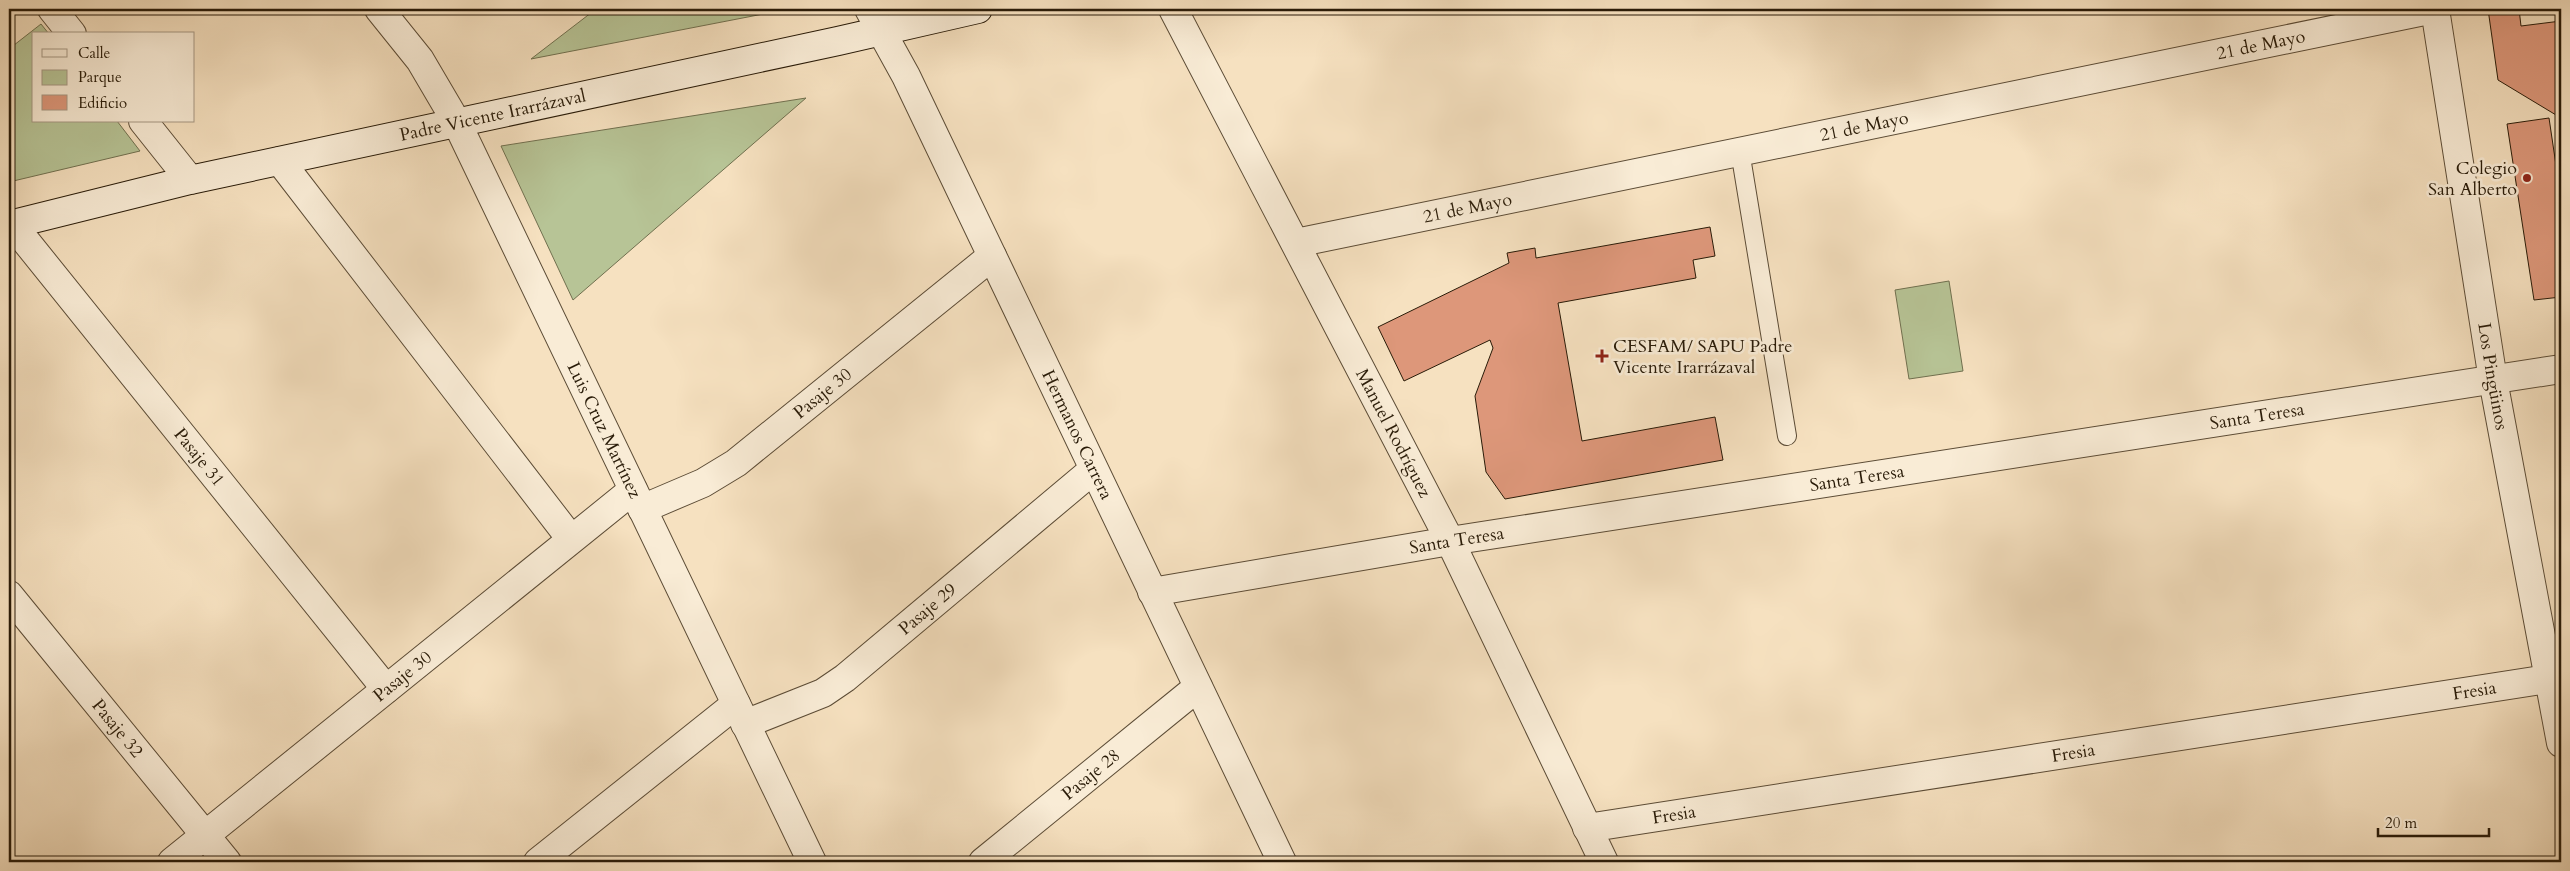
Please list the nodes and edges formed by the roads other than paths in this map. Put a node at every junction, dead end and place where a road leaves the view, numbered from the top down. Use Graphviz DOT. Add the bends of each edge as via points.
graph roads {
  1 [pos="52,9"];
  2 [pos="379,9"];
  3 [pos="978,9"];
  4 [pos="1173,9"];
  5 [pos="2434,9"];
  6 [pos="876,20"];
  7 [pos="70,32"];
  8 [pos="144,122"];
  9 [pos="457,123"];
  10 [pos="1740,151"];
  11 [pos="280,160"];
  12 [pos="190,180"];
  13 [pos="10,224"];
  14 [pos="1296,243"];
  15 [pos="992,256"];
  16 [pos="2561,370"];
  17 [pos="2494,380"];
  18 [pos="1787,436"];
  19 [pos="1093,470"];
  20 [pos="637,500"];
  21 [pos="571,539"];
  22 [pos="1450,541"];
  23 [pos="1152,592"];
  24 [pos="9,595"];
  25 [pos="2555,678"];
  26 [pos="1198,687"];
  27 [pos="386,689"];
  28 [pos="740,714"];
  29 [pos="2561,743"];
  30 [pos="1587,828"];
  31 [pos="205,835"];
  32 [pos="172,862"];
  33 [pos="227,862"];
  34 [pos="538,862"];
  35 [pos="812,862"];
  36 [pos="983,862"];
  37 [pos="1282,862"];
  38 [pos="1604,862"];
  1 -- 7 [label="street"];
  2 -- 9 [label="street, Luis Cruz Martínez" via="420,60"];
  3 -- 6 [label="street, Padre Vicente Irarrázaval"];
  4 -- 14 [label="street, Manuel Rodríguez"];
  5 -- 10 [label="street, 21 de Mayo"];
  5 -- 17 [label="street, Los Pingüinos"];
  6 -- 9 [label="street, Padre Vicente Irarrázaval"];
  6 -- 15 [label="street, Hermanos Carrera"];
  8 -- 12 [label="street"];
  9 -- 11 [label="street, Padre Vicente Irarrázaval"];
  9 -- 20 [label="street, Luis Cruz Martínez"];
  10 -- 14 [label="street, 21 de Mayo"];
  10 -- 18 [label="lane"];
  11 -- 12 [label="street, Padre Vicente Irarrázaval"];
  11 -- 21 [label="street"];
  12 -- 13 [label="street, Padre Vicente Irarrázaval"];
  13 -- 27 [label="street, Pasaje 31"];
  14 -- 22 [label="street, Manuel Rodríguez"];
  15 -- 19 [label="street, Hermanos Carrera"];
  15 -- 20 [label="street, Pasaje 30" via="736,463 703,483"];
  16 -- 17 [label="street, Santa Teresa"];
  17 -- 22 [label="street, Santa Teresa"];
  17 -- 25 [label="street, Los Pingüinos"];
  19 -- 23 [label="street, Hermanos Carrera"];
  19 -- 28 [label="street, Pasaje 29" via="845,678 823,692"];
  20 -- 21 [label="street, Pasaje 30"];
  20 -- 28 [label="street, Luis Cruz Martínez"];
  21 -- 27 [label="street, Pasaje 30"];
  22 -- 23 [label="street, Santa Teresa"];
  22 -- 30 [label="street, Manuel Rodríguez"];
  23 -- 26 [label="street, Hermanos Carrera"];
  24 -- 31 [label="street, Pasaje 32"];
  25 -- 29 [label="street, Los Pingüinos"];
  25 -- 30 [label="street, Fresia"];
  26 -- 36 [label="street, Pasaje 28"];
  26 -- 37 [label="street, Hermanos Carrera"];
  27 -- 31 [label="street, Pasaje 30"];
  28 -- 34 [label="street, Pasaje 29"];
  28 -- 35 [label="street, Luis Cruz Martínez"];
  30 -- 38 [label="street, Manuel Rodríguez"];
  31 -- 32 [label="street, Pasaje 30"];
  31 -- 33 [label="street, Pasaje 32"];
}
